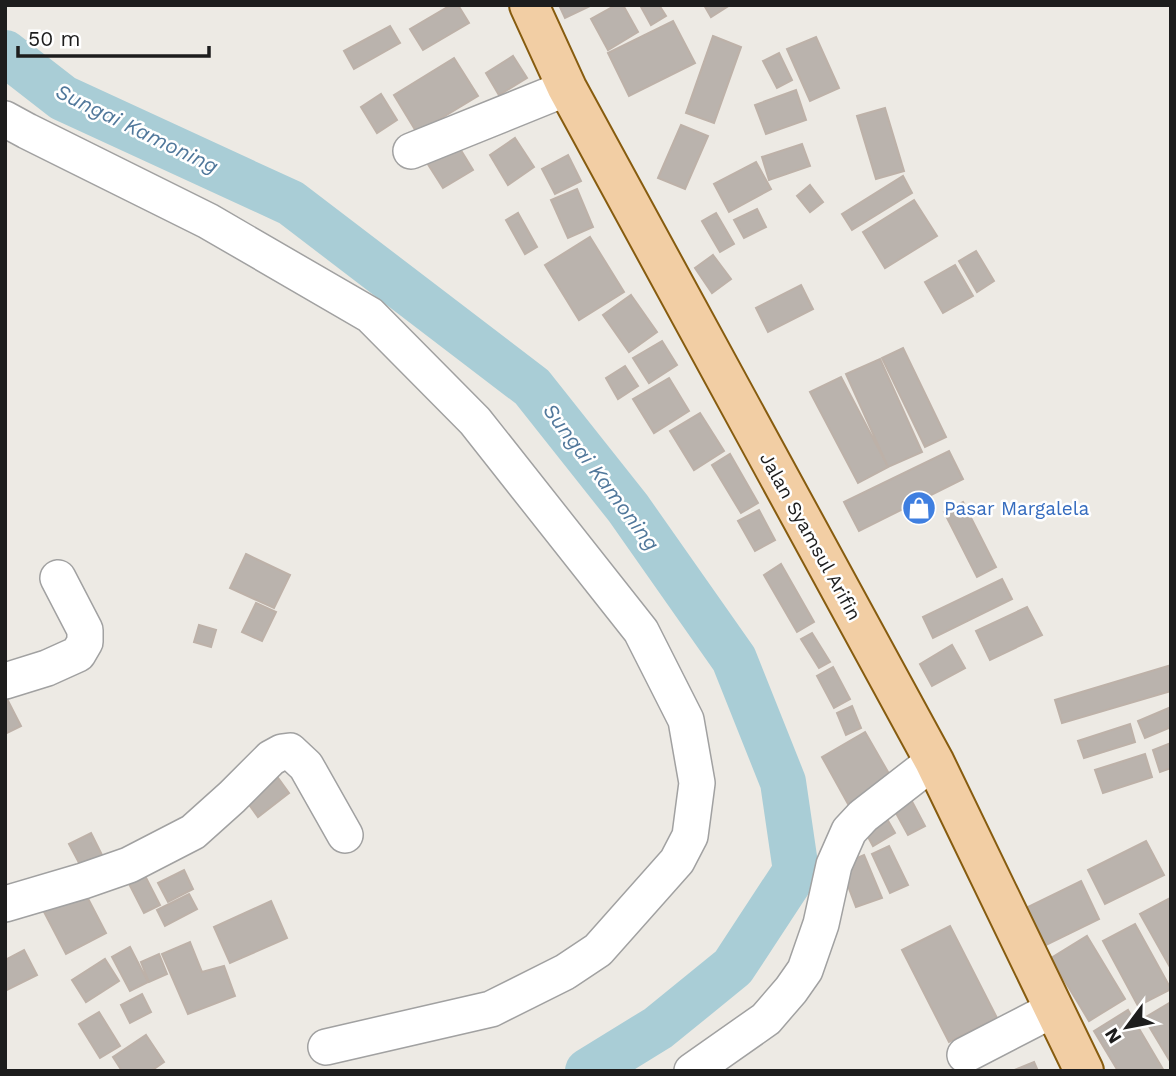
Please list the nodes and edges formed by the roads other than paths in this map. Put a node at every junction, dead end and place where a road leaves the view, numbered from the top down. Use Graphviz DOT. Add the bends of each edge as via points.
graph roads {
  1 [pos="529,5"];
  2 [pos="566,88"];
  3 [pos="5,119"];
  4 [pos="411,151"];
  5 [pos="58,578"];
  6 [pos="5,681"];
  7 [pos="934,761"];
  8 [pos="345,835"];
  9 [pos="5,904"];
  10 [pos="1054,1009"];
  11 [pos="326,1047"];
  12 [pos="965,1055"];
  13 [pos="692,1071"];
  14 [pos="1084,1071"];
  1 -- 2 [label="main road, Jalan Syamsul Arifin"];
  2 -- 4 [label="street"];
  2 -- 7 [label="main road, Jalan Syamsul Arifin"];
  3 -- 11 [label="street" via="208,221 370,315 475,421 641,631 686,720 697,783 690,836 677,861 598,950 491,1009"];
  5 -- 6 [label="street" via="85,630 85,642 78,654"];
  7 -- 10 [label="main road, Jalan Syamsul Arifin"];
  7 -- 13 [label="street" via="849,831 834,865 805,970 791,990 766,1019"];
  8 -- 9 [label="street" via="306,766 290,751 282,752 193,832 129,864"];
  10 -- 12 [label="street"];
  10 -- 14 [label="main road, Jalan Syamsul Arifin"];
}
